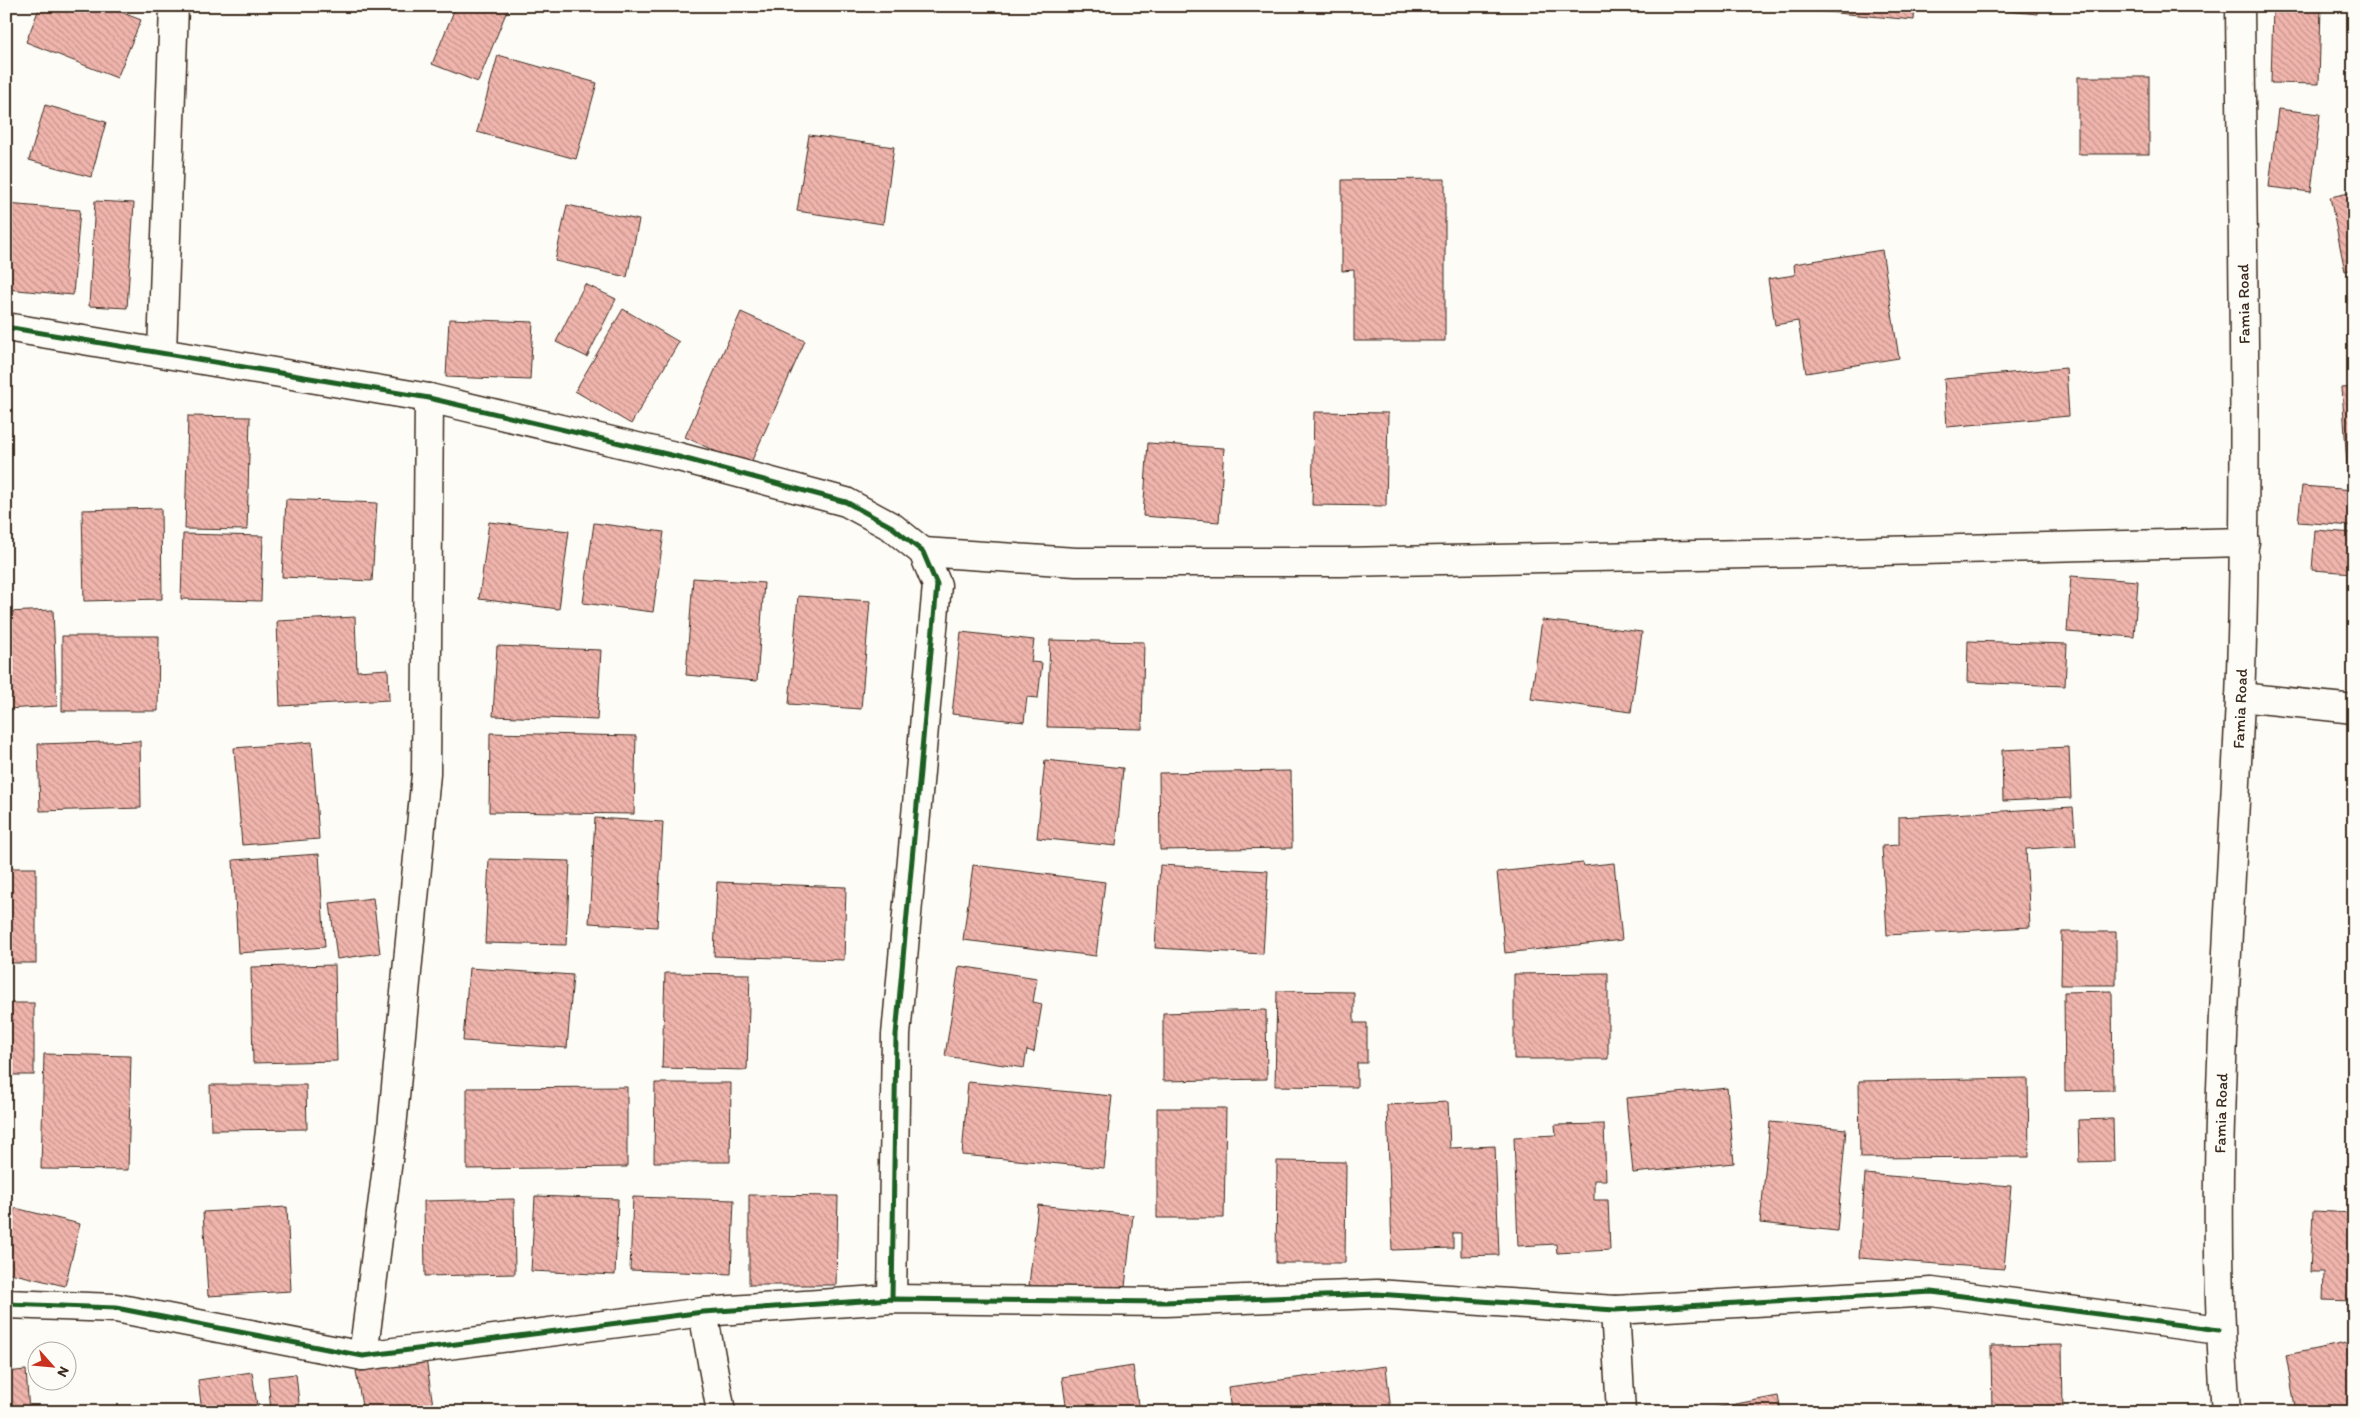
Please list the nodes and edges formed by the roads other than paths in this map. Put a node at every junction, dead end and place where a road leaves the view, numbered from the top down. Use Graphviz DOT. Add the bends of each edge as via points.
graph roads {
  1 [pos="174,6"];
  2 [pos="2240,6"];
  3 [pos="6,327"];
  4 [pos="162,352"];
  5 [pos="429,398"];
  6 [pos="2245,542"];
  7 [pos="923,552"];
  8 [pos="2240,697"];
  9 [pos="2354,709"];
  10 [pos="892,1299"];
  11 [pos="6,1304"];
  12 [pos="1615,1310"];
  13 [pos="703,1312"];
  14 [pos="2219,1330"];
  15 [pos="363,1356"];
  16 [pos="721,1412"];
  17 [pos="1621,1412"];
  18 [pos="2226,1412"];
  1 -- 4 [label="street"];
  2 -- 6 [label="street, Famia Road"];
  3 -- 4 [label="street"];
  4 -- 5 [label="street"];
  5 -- 7 [label="street" via="675,456 846,502 892,527"];
  5 -- 15 [label="street" via="426,774 392,1128"];
  6 -- 7 [label="street" via="1341,562 1076,562"];
  6 -- 8 [label="street, Famia Road"];
  7 -- 10 [label="street" via="937,585 896,1035"];
  8 -- 9 [label="street"];
  8 -- 14 [label="street, Famia Road" via="2220,1104"];
  10 -- 12 [label="street" via="1165,1302 1377,1294"];
  10 -- 13 [label="street"];
  11 -- 15 [label="street" via="116,1308"];
  12 -- 14 [label="street" via="1932,1292"];
  12 -- 17 [label="street"];
  13 -- 15 [label="street"];
  13 -- 16 [label="street"];
  14 -- 18 [label="street, Famia Road"];
}
